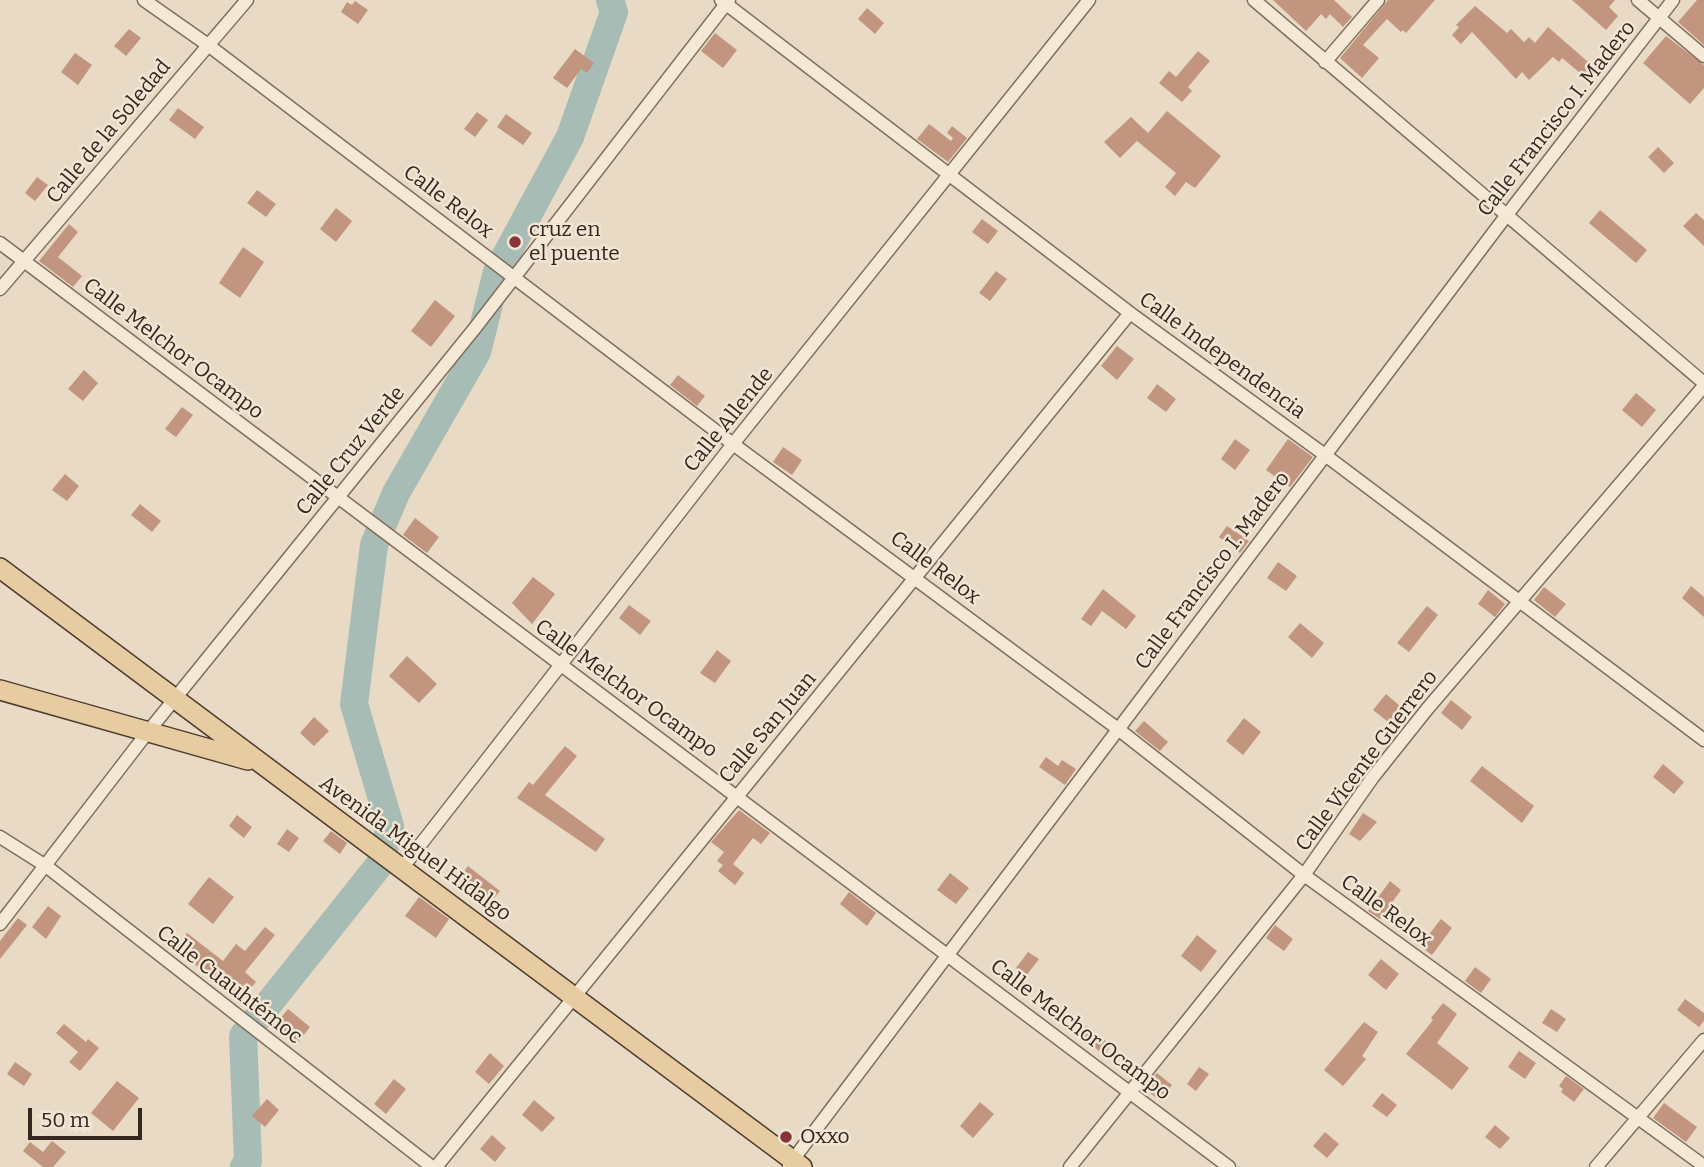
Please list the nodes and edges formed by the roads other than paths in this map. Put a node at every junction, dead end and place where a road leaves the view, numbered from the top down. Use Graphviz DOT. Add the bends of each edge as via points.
graph roads {
  1 [pos="144,0"];
  2 [pos="247,0"];
  3 [pos="1089,0"];
  4 [pos="1254,0"];
  5 [pos="1378,0"];
  6 [pos="1638,0"];
  7 [pos="1673,0"];
  8 [pos="725,1"];
  9 [pos="1659,18"];
  10 [pos="208,45"];
  11 [pos="1704,56"];
  12 [pos="1325,62"];
  13 [pos="950,175"];
  14 [pos="1506,216"];
  15 [pos="0,243"];
  16 [pos="24,261"];
  17 [pos="514,277"];
  18 [pos="0,289"];
  19 [pos="1130,313"];
  20 [pos="1704,385"];
  21 [pos="733,444"];
  22 [pos="1325,455"];
  23 [pos="338,497"];
  24 [pos="0,568"];
  25 [pos="918,578"];
  26 [pos="1520,601"];
  27 [pos="560,664"];
  28 [pos="0,690"];
  29 [pos="174,699"];
  30 [pos="1118,729"];
  31 [pos="147,733"];
  32 [pos="1704,740"];
  33 [pos="256,762"];
  34 [pos="738,795"];
  35 [pos="0,836"];
  36 [pos="398,863"];
  37 [pos="47,866"];
  38 [pos="1304,875"];
  39 [pos="0,924"];
  40 [pos="949,955"];
  41 [pos="573,995"];
  42 [pos="1704,1040"];
  43 [pos="1130,1092"];
  44 [pos="1638,1119"];
  45 [pos="794,1165"];
  46 [pos="1704,1166"];
  47 [pos="434,1167"];
  48 [pos="1070,1167"];
  49 [pos="1229,1167"];
  50 [pos="1595,1167"];
  1 -- 10 [label="street, Calle Relox"];
  2 -- 10 [label="street, Calle de la Soledad"];
  3 -- 13 [label="street, Calle Allende"];
  4 -- 12 [label="street"];
  5 -- 12 [label="street"];
  6 -- 9 [label="street"];
  7 -- 9 [label="street, Calle Francisco I. Madero"];
  8 -- 13 [label="street, Calle Independencia"];
  8 -- 17 [label="street, Calle Cruz Verde"];
  9 -- 11 [label="street"];
  9 -- 14 [label="street, Calle Francisco I. Madero"];
  10 -- 16 [label="street, Calle de la Soledad"];
  10 -- 17 [label="street, Calle Relox"];
  12 -- 14 [label="street"];
  13 -- 19 [label="street, Calle Independencia"];
  13 -- 21 [label="street, Calle Allende"];
  14 -- 20 [label="street"];
  14 -- 22 [label="street, Calle Francisco I. Madero"];
  15 -- 16 [label="street, Calle Melchor Ocampo"];
  16 -- 18 [label="street, Calle de la Soledad"];
  16 -- 23 [label="street, Calle Melchor Ocampo"];
  17 -- 21 [label="street, Calle Relox"];
  17 -- 23 [label="street, Calle Cruz Verde"];
  19 -- 22 [label="street, Calle Independencia"];
  19 -- 25 [label="street, Calle San Juan"];
  20 -- 26 [label="street, Calle Vicente Guerrero"];
  21 -- 25 [label="street, Calle Relox"];
  21 -- 27 [label="street, Calle Allende"];
  22 -- 26 [label="street, Calle Independencia"];
  22 -- 30 [label="street, Calle Francisco I. Madero"];
  23 -- 27 [label="street, Calle Melchor Ocampo"];
  23 -- 29 [label="street, Calle Cruz Verde"];
  24 -- 29 [label="main road, Avenida Miguel Hidalgo"];
  25 -- 30 [label="street, Calle Relox"];
  25 -- 34 [label="street, Calle San Juan"];
  26 -- 32 [label="street, Calle Independencia"];
  26 -- 38 [label="street, Calle Vicente Guerrero" via="1373,777"];
  27 -- 34 [label="street, Calle Melchor Ocampo"];
  27 -- 36 [label="street, Calle Allende"];
  28 -- 31 [label="main road"];
  29 -- 31 [label="street, Calle Cruz Verde"];
  29 -- 33 [label="main road, Avenida Miguel Hidalgo"];
  30 -- 38 [label="street, Calle Relox"];
  30 -- 40 [label="street, Calle Francisco I. Madero"];
  31 -- 33 [label="main road"];
  31 -- 37 [label="street, Calle Cruz Verde"];
  33 -- 36 [label="main road, Avenida Miguel Hidalgo"];
  34 -- 40 [label="street, Calle Melchor Ocampo"];
  34 -- 41 [label="street, Calle San Juan"];
  35 -- 37 [label="street, Calle Cuauhtémoc"];
  36 -- 41 [label="main road, Avenida Miguel Hidalgo"];
  37 -- 39 [label="street, Calle Cruz Verde"];
  37 -- 47 [label="street, Calle Cuauhtémoc"];
  38 -- 43 [label="street, Calle Vicente Guerrero"];
  38 -- 44 [label="street, Calle Relox"];
  40 -- 43 [label="street, Calle Melchor Ocampo"];
  40 -- 45 [label="street, Calle Francisco I. Madero"];
  41 -- 45 [label="main road, Avenida Miguel Hidalgo"];
  41 -- 47 [label="street, Calle San Juan"];
  42 -- 44 [label="street"];
  43 -- 48 [label="street, Calle Vicente Guerrero"];
  43 -- 49 [label="street, Calle Melchor Ocampo"];
  44 -- 46 [label="street, Calle Relox"];
  44 -- 50 [label="street"];
}
